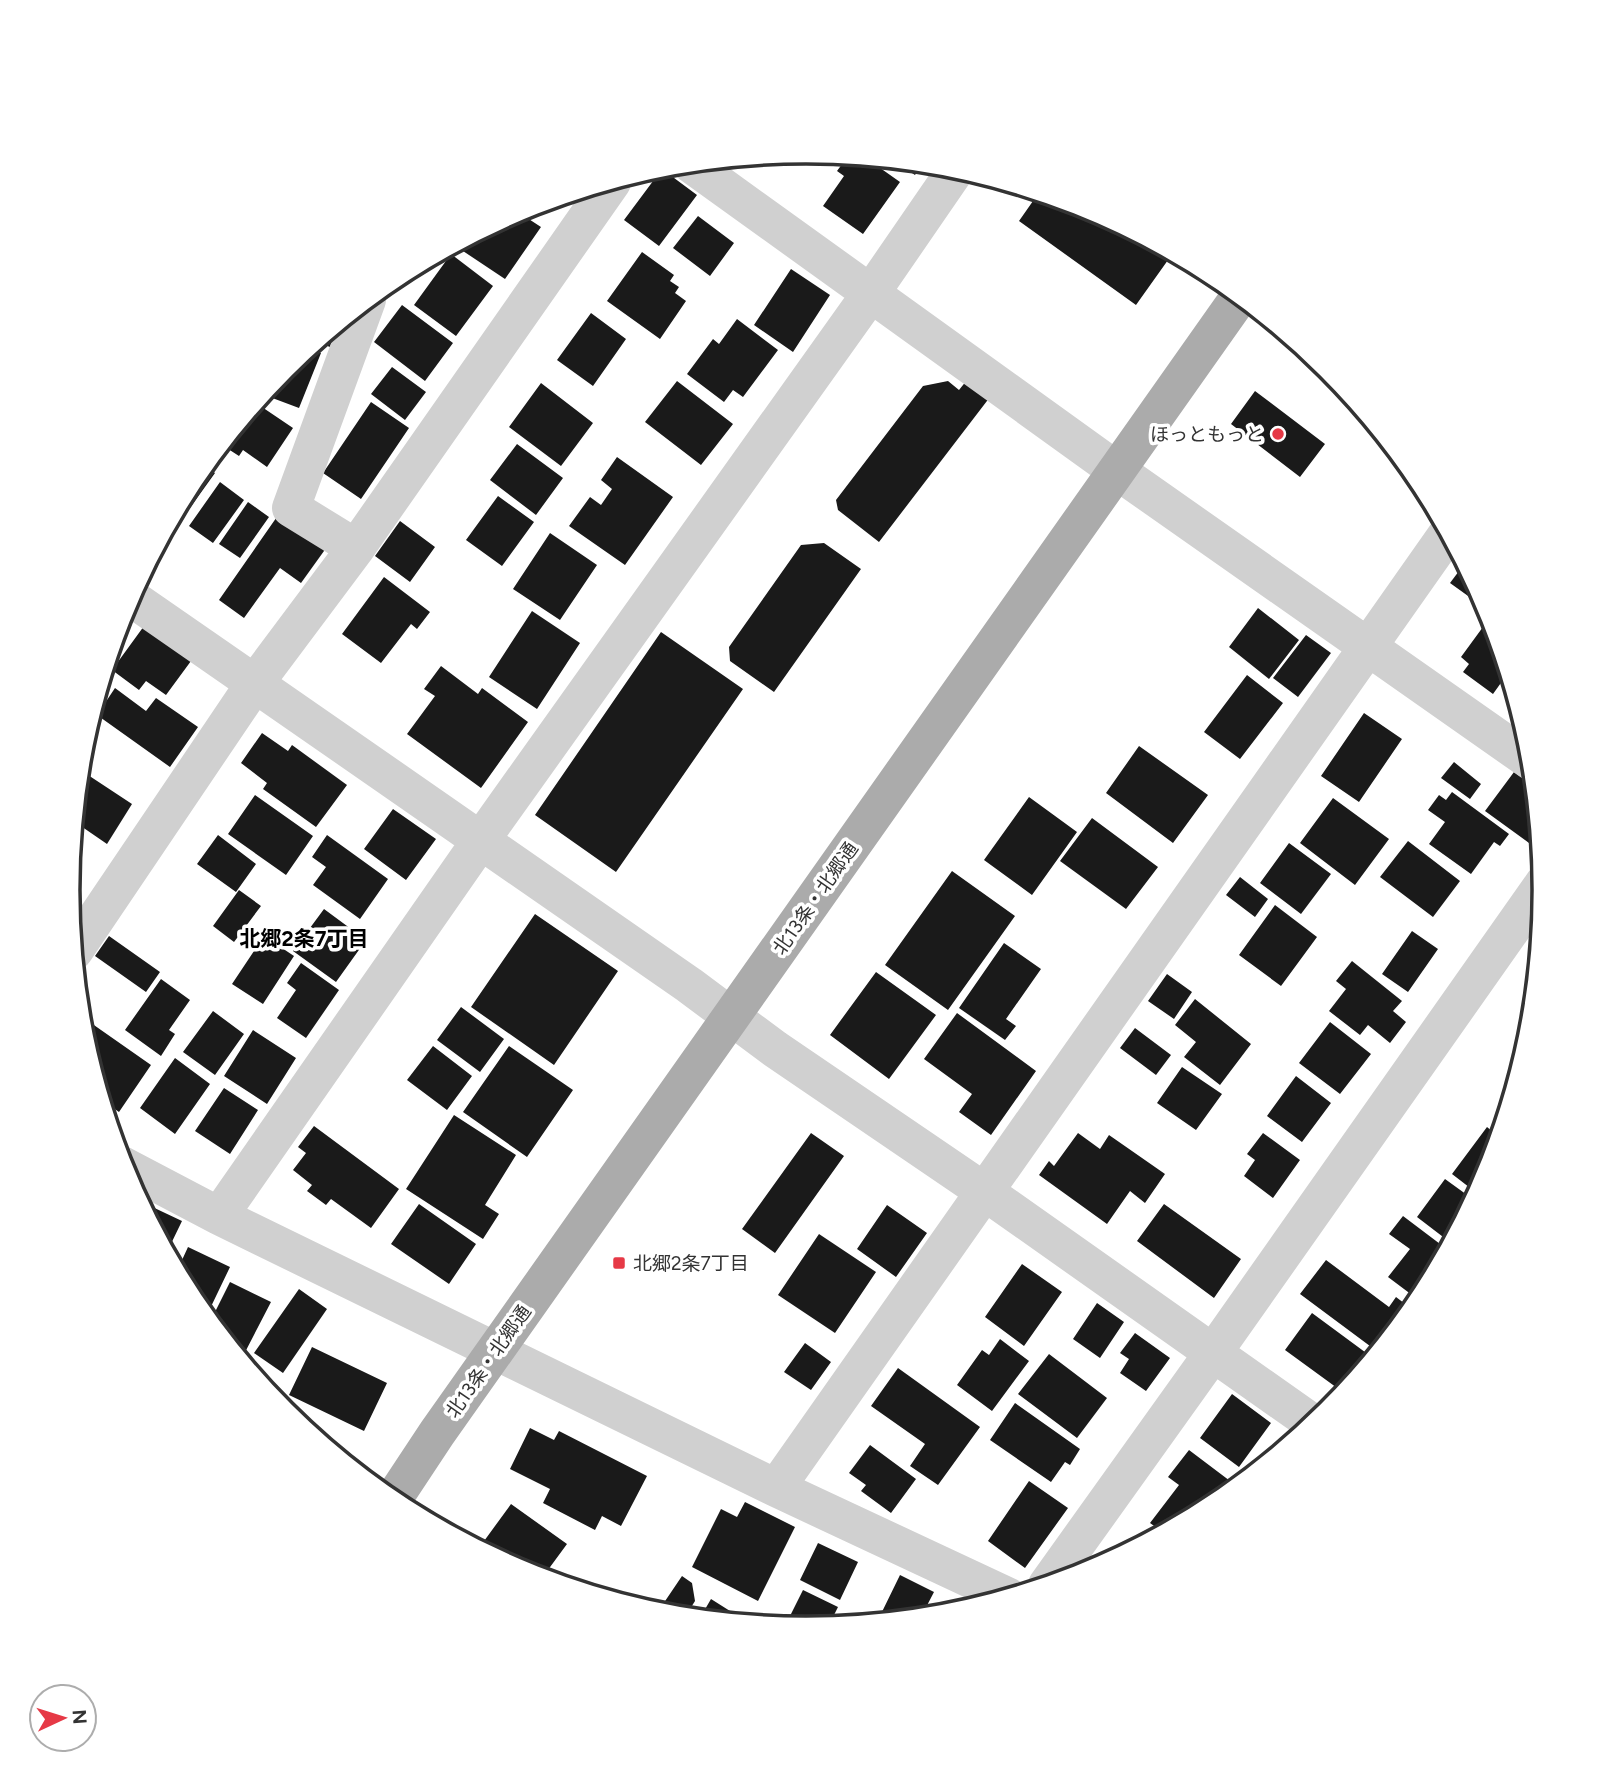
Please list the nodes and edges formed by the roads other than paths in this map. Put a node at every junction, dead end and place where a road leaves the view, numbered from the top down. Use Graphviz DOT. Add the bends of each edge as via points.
graph roads {
  1 [pos="703,172"];
  2 [pos="950,178"];
  3 [pos="604,194"];
  4 [pos="872,293"];
  5 [pos="1234,305"];
  6 [pos="361,318"];
  7 [pos="1116,470"];
  8 [pos="1442,541"];
  9 [pos="356,548"];
  10 [pos="140,604"];
  11 [pos="1368,647"];
  12 [pos="254,683"];
  13 [pos="1520,753"];
  14 [pos="481,840"];
  15 [pos="1532,900"];
  16 [pos="82,939"];
  17 [pos="732,1017"];
  18 [pos="138,1174"];
  19 [pos="985,1192"];
  20 [pos="219,1216"];
  21 [pos="495,1350"];
  22 [pos="1213,1353"];
  23 [pos="1305,1418"];
  24 [pos="776,1488"];
  25 [pos="399,1491"];
  26 [pos="1056,1572"];
  27 [pos="997,1591"];
  1 -- 4 [label="street"];
  2 -- 4 [label="street"];
  3 -- 9 [label="street"];
  4 -- 7 [label="street"];
  4 -- 14 [label="street"];
  5 -- 7 [label="main road, 北13条・北郷通"];
  6 -- 9 [label="street" via="291,508"];
  7 -- 11 [label="street"];
  7 -- 17 [label="main road, 北13条・北郷通"];
  8 -- 11 [label="street"];
  9 -- 12 [label="street"];
  10 -- 12 [label="street"];
  11 -- 13 [label="street"];
  11 -- 19 [label="street"];
  12 -- 14 [label="street"];
  12 -- 16 [label="street"];
  14 -- 17 [label="street"];
  14 -- 20 [label="street"];
  15 -- 22 [label="street"];
  17 -- 19 [label="street"];
  17 -- 21 [label="main road, 北13条・北郷通"];
  18 -- 20 [label="street"];
  19 -- 22 [label="street"];
  19 -- 24 [label="street"];
  20 -- 21 [label="street"];
  21 -- 24 [label="street"];
  21 -- 25 [label="main road, 北13条・北郷通"];
  22 -- 23 [label="street"];
  22 -- 26 [label="street"];
  24 -- 27 [label="street"];
}
